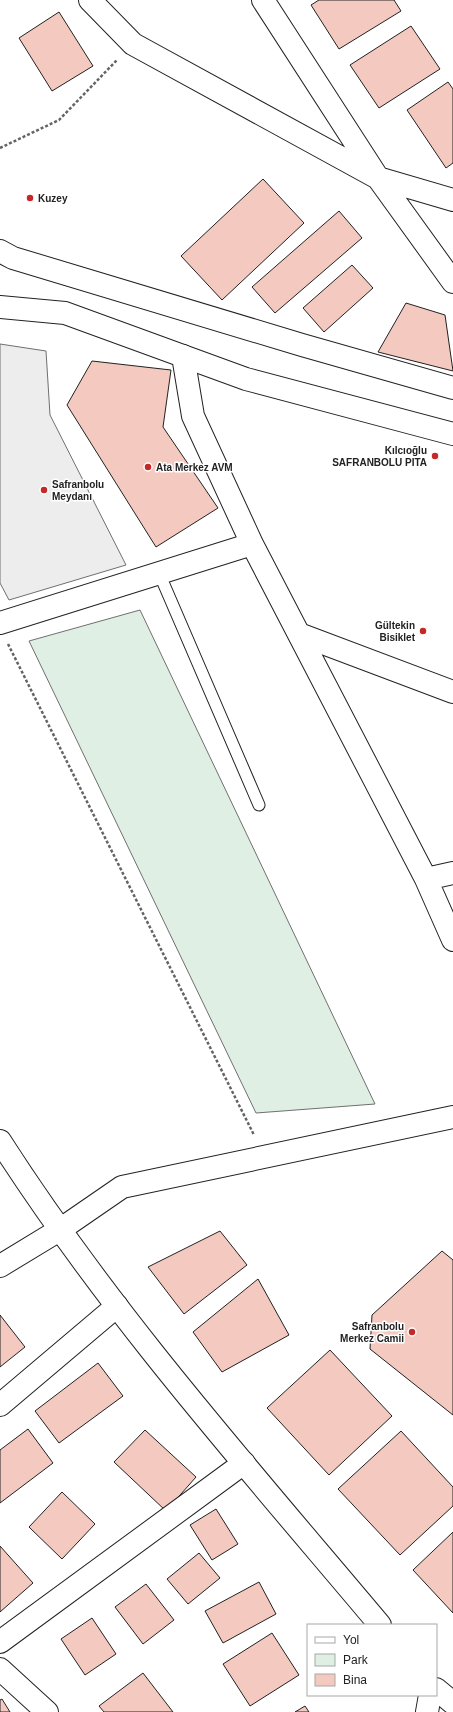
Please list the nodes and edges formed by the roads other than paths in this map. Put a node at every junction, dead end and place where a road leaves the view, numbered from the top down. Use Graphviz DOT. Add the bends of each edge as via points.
graph roads {
  1 [pos="90,0"];
  2 [pos="263,0"];
  3 [pos="378,178"];
  4 [pos="453,200"];
  5 [pos="0,251"];
  6 [pos="453,282"];
  7 [pos="0,307"];
  8 [pos="183,356"];
  9 [pos="453,388"];
  10 [pos="453,434"];
  11 [pos="252,544"];
  12 [pos="159,573"];
  13 [pos="4,632"];
  14 [pos="299,634"];
  15 [pos="453,692"];
  16 [pos="259,806"];
  17 [pos="453,873"];
  18 [pos="426,879"];
  19 [pos="453,940"];
  20 [pos="453,1117"];
  21 [pos="0,1141"];
  22 [pos="61,1229"];
  23 [pos="0,1266"];
  24 [pos="117,1306"];
  25 [pos="0,1405"];
  26 [pos="244,1463"];
  27 [pos="379,1624"];
  28 [pos="0,1642"];
  29 [pos="0,1669"];
  30 [pos="437,1690"];
  31 [pos="430,1696"];
  32 [pos="453,1703"];
  33 [pos="47,1712"];
  34 [pos="427,1712"];
  1 -- 3 [label="street" via="133,44"];
  2 -- 3 [label="street"];
  3 -- 4 [label="street"];
  3 -- 6 [label="street"];
  5 -- 9 [label="street" via="13,258"];
  7 -- 8 [label="street" via="65,313"];
  8 -- 10 [label="street" via="246,379"];
  8 -- 11 [label="street" via="193,416"];
  11 -- 12 [label="street"];
  11 -- 14 [label="street"];
  12 -- 13 [label="street"];
  12 -- 16 [label="lane"];
  14 -- 15 [label="street"];
  14 -- 18 [label="street"];
  17 -- 18 [label="street"];
  18 -- 19 [label="street"];
  20 -- 22 [label="street" via="122,1187"];
  21 -- 22 [label="street" via="32,1191"];
  22 -- 23 [label="street"];
  22 -- 24 [label="street"];
  24 -- 25 [label="street"];
  24 -- 26 [label="street"];
  26 -- 27 [label="street"];
  26 -- 28 [label="street"];
  29 -- 33 [label="street"];
  30 -- 32 [label="street"];
  31 -- 34 [label="street"];
}
